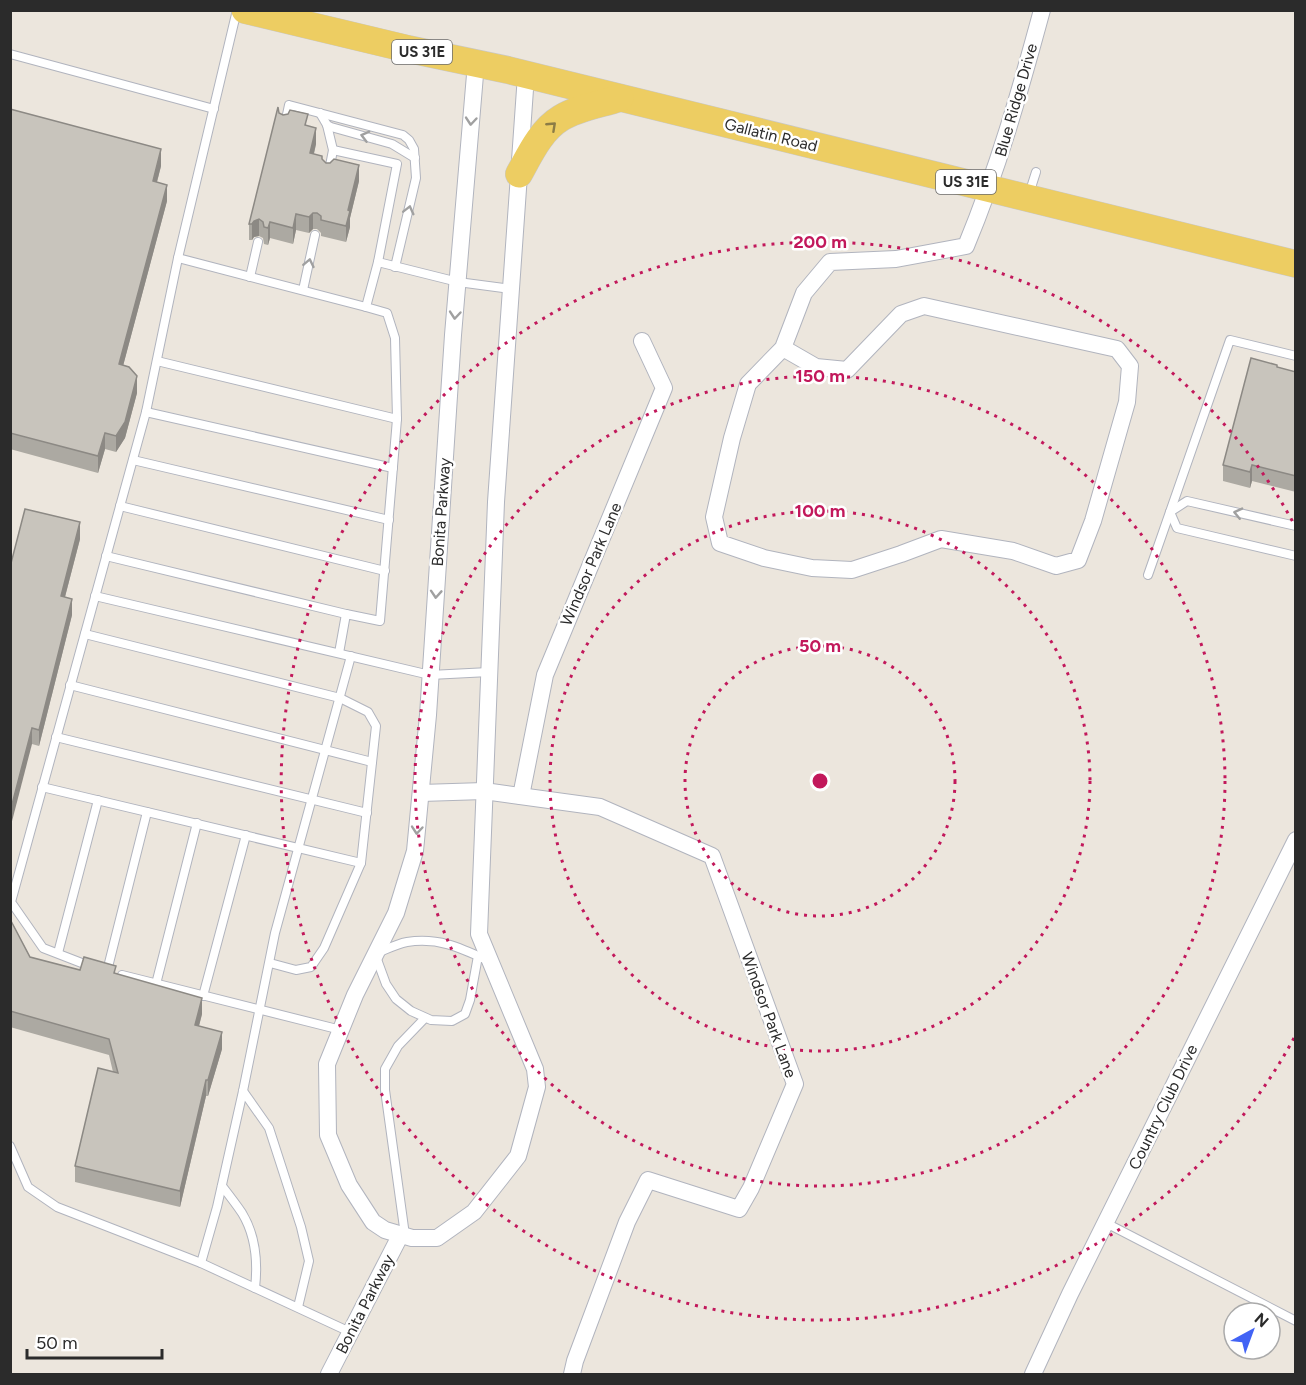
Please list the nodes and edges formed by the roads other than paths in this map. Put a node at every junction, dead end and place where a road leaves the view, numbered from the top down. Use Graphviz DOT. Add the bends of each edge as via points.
graph roads {
  1 [pos="237,10"];
  2 [pos="245,10"];
  3 [pos="1042,10"];
  4 [pos="10,54"];
  5 [pos="476,63"];
  6 [pos="526,75"];
  7 [pos="620,98"];
  8 [pos="214,109"];
  9 [pos="320,113"];
  10 [pos="284,125"];
  11 [pos="327,125"];
  12 [pos="333,150"];
  13 [pos="415,158"];
  14 [pos="1036,172"];
  15 [pos="328,173"];
  16 [pos="519,174"];
  17 [pos="989,188"];
  18 [pos="1028,198"];
  19 [pos="315,235"];
  20 [pos="258,242"];
  21 [pos="178,258"];
  22 [pos="378,262"];
  23 [pos="1296,264"];
  24 [pos="395,267"];
  25 [pos="250,277"];
  26 [pos="458,282"];
  27 [pos="511,289"];
  28 [pos="303,291"];
  29 [pos="366,307"];
  30 [pos="642,341"];
  31 [pos="783,348"];
  32 [pos="1296,356"];
  33 [pos="157,361"];
  34 [pos="146,412"];
  35 [pos="397,419"];
  36 [pos="133,460"];
  37 [pos="393,468"];
  38 [pos="120,506"];
  39 [pos="1170,512"];
  40 [pos="389,520"];
  41 [pos="1296,526"];
  42 [pos="106,556"];
  43 [pos="1296,556"];
  44 [pos="385,571"];
  45 [pos="1148,575"];
  46 [pos="95,596"];
  47 [pos="346,614"];
  48 [pos="85,634"];
  49 [pos="339,653"];
  50 [pos="351,656"];
  51 [pos="489,672"];
  52 [pos="430,675"];
  53 [pos="70,685"];
  54 [pos="340,698"];
  55 [pos="56,737"];
  56 [pos="326,749"];
  57 [pos="372,762"];
  58 [pos="42,787"];
  59 [pos="484,791"];
  60 [pos="421,793"];
  61 [pos="521,796"];
  62 [pos="312,799"];
  63 [pos="98,800"];
  64 [pos="147,812"];
  65 [pos="367,813"];
  66 [pos="197,823"];
  67 [pos="246,835"];
  68 [pos="1296,840"];
  69 [pos="298,848"];
  70 [pos="361,863"];
  71 [pos="58,953"];
  72 [pos="375,954"];
  73 [pos="484,959"];
  74 [pos="270,963"];
  75 [pos="107,971"];
  76 [pos="156,984"];
  77 [pos="203,996"];
  78 [pos="261,1010"];
  79 [pos="425,1018"];
  80 [pos="341,1030"];
  81 [pos="243,1091"];
  82 [pos="10,1146"];
  83 [pos="222,1186"];
  84 [pos="1106,1223"];
  85 [pos="403,1235"];
  86 [pos="201,1263"];
  87 [pos="255,1288"];
  88 [pos="298,1307"];
  89 [pos="1296,1321"];
  90 [pos="350,1332"];
  91 [pos="329,1374"];
  92 [pos="572,1374"];
  93 [pos="1033,1374"];
  1 -- 8 [label="lane"];
  2 -- 5 [label="main road, Gallatin Road / US 31E"];
  3 -- 17 [label="street, Blue Ridge Drive"];
  4 -- 8 [label="lane"];
  5 -- 6 [label="main road, Gallatin Road / US 31E"];
  5 -- 26 [label="street, Bonita Parkway, one-way"];
  6 -- 7 [label="main road, Gallatin Road / US 31E"];
  6 -- 16 [label="street, Bonita Parkway"];
  16 -- 7 [label="main road, one-way" via="543,134 561,118"];
  7 -- 17 [label="main road, Gallatin Road / US 31E"];
  8 -- 21 [label="lane"];
  9 -- 10 [label="lane" via="290,105"];
  9 -- 11 [label="lane"];
  9 -- 13 [label="lane" via="404,135"];
  11 -- 12 [label="lane"];
  13 -- 11 [label="lane, one-way" via="392,144"];
  12 -- 15 [label="lane"];
  12 -- 22 [label="lane" via="397,164"];
  24 -- 13 [label="lane, one-way" via="416,178"];
  14 -- 18 [label="lane"];
  16 -- 27 [label="street, Bonita Parkway"];
  17 -- 18 [label="main road, Gallatin Road / US 31E"];
  17 -- 31 [label="street, Blue Ridge Drive" via="966,246 896,259 830,262 804,293"];
  18 -- 23 [label="main road, Gallatin Road / US 31E"];
  28 -- 19 [label="lane, one-way"];
  20 -- 25 [label="lane"];
  21 -- 25 [label="lane"];
  21 -- 33 [label="lane"];
  22 -- 24 [label="lane"];
  22 -- 29 [label="lane"];
  24 -- 26 [label="lane"];
  25 -- 28 [label="lane"];
  26 -- 27 [label="lane"];
  26 -- 52 [label="street, Bonita Parkway, one-way"];
  27 -- 51 [label="street, Bonita Parkway"];
  28 -- 29 [label="lane"];
  29 -- 35 [label="lane" via="387,313 395,338"];
  30 -- 61 [label="street, Windsor Park Lane" via="664,388 545,675"];
  31 -- 31 [label="street" via="816,367 847,370 901,314 924,306 1117,348 1130,366 1127,402 1078,560 1056,566 1013,551 941,539 842,570 764,558 720,543 714,517 748,384"];
  32 -- 39 [label="lane" via="1230,340"];
  33 -- 34 [label="lane"];
  33 -- 35 [label="lane"];
  34 -- 36 [label="lane"];
  34 -- 37 [label="lane"];
  35 -- 37 [label="lane"];
  36 -- 38 [label="lane"];
  36 -- 40 [label="lane"];
  37 -- 40 [label="lane"];
  38 -- 42 [label="lane"];
  38 -- 44 [label="lane"];
  41 -- 39 [label="lane, one-way" via="1187,501"];
  39 -- 43 [label="lane" via="1178,528"];
  39 -- 45 [label="lane"];
  40 -- 44 [label="lane"];
  42 -- 46 [label="lane"];
  42 -- 47 [label="lane"];
  44 -- 47 [label="lane" via="380,621"];
  46 -- 48 [label="lane"];
  46 -- 49 [label="lane"];
  47 -- 49 [label="lane"];
  48 -- 53 [label="lane"];
  48 -- 54 [label="lane"];
  49 -- 50 [label="lane"];
  50 -- 52 [label="lane"];
  50 -- 54 [label="lane"];
  51 -- 52 [label="lane"];
  51 -- 59 [label="street, Bonita Parkway"];
  52 -- 60 [label="street, Bonita Parkway"];
  53 -- 55 [label="lane"];
  53 -- 56 [label="lane"];
  54 -- 56 [label="lane"];
  54 -- 57 [label="lane" via="369,712 375,726"];
  55 -- 58 [label="lane"];
  55 -- 62 [label="lane"];
  56 -- 57 [label="lane"];
  56 -- 62 [label="lane"];
  57 -- 65 [label="lane"];
  58 -- 63 [label="lane"];
  58 -- 71 [label="lane" via="11,902 43,948"];
  59 -- 60 [label="street, Windsor Park Lane"];
  59 -- 61 [label="street, Windsor Park Lane"];
  59 -- 73 [label="street, Bonita Parkway" via="479,934"];
  60 -- 72 [label="street, Bonita Parkway, one-way" via="415,851 396,913"];
  61 -- 92 [label="street, Windsor Park Lane" via="600,807 712,856 795,1084 739,1209 648,1180 627,1222"];
  62 -- 65 [label="lane"];
  62 -- 69 [label="lane"];
  63 -- 64 [label="lane"];
  63 -- 71 [label="lane"];
  64 -- 66 [label="lane"];
  64 -- 75 [label="lane"];
  65 -- 70 [label="lane"];
  66 -- 67 [label="lane"];
  66 -- 76 [label="lane"];
  67 -- 69 [label="lane"];
  67 -- 77 [label="lane"];
  68 -- 84 [label="street, Country Club Drive"];
  69 -- 70 [label="lane"];
  69 -- 74 [label="lane"];
  70 -- 74 [label="lane" via="324,948 311,968 296,970"];
  71 -- 75 [label="lane"];
  72 -- 73 [label="lane" via="405,943 431,940 456,945"];
  72 -- 79 [label="lane" via="396,999"];
  72 -- 80 [label="street, Bonita Parkway"];
  73 -- 79 [label="lane" via="465,1014 452,1021"];
  73 -- 85 [label="street, Bonita Parkway" via="536,1078 518,1156 474,1212 437,1238"];
  74 -- 78 [label="lane"];
  75 -- 76 [label="lane"];
  76 -- 77 [label="lane"];
  77 -- 78 [label="lane"];
  78 -- 80 [label="lane"];
  78 -- 81 [label="lane"];
  79 -- 85 [label="lane" via="398,1046 385,1069"];
  80 -- 85 [label="street, Bonita Parkway" via="327,1064 328,1135 349,1185 373,1222"];
  81 -- 83 [label="lane"];
  81 -- 88 [label="lane" via="269,1128 301,1227 309,1261"];
  82 -- 86 [label="lane" via="28,1187 57,1207"];
  83 -- 86 [label="lane"];
  83 -- 87 [label="lane" via="243,1214 253,1238"];
  84 -- 89 [label="lane"];
  84 -- 93 [label="street, Country Club Drive"];
  85 -- 90 [label="street, Bonita Parkway"];
  86 -- 87 [label="lane"];
  87 -- 88 [label="lane"];
  88 -- 90 [label="lane"];
  90 -- 91 [label="street, Bonita Parkway"];
}
